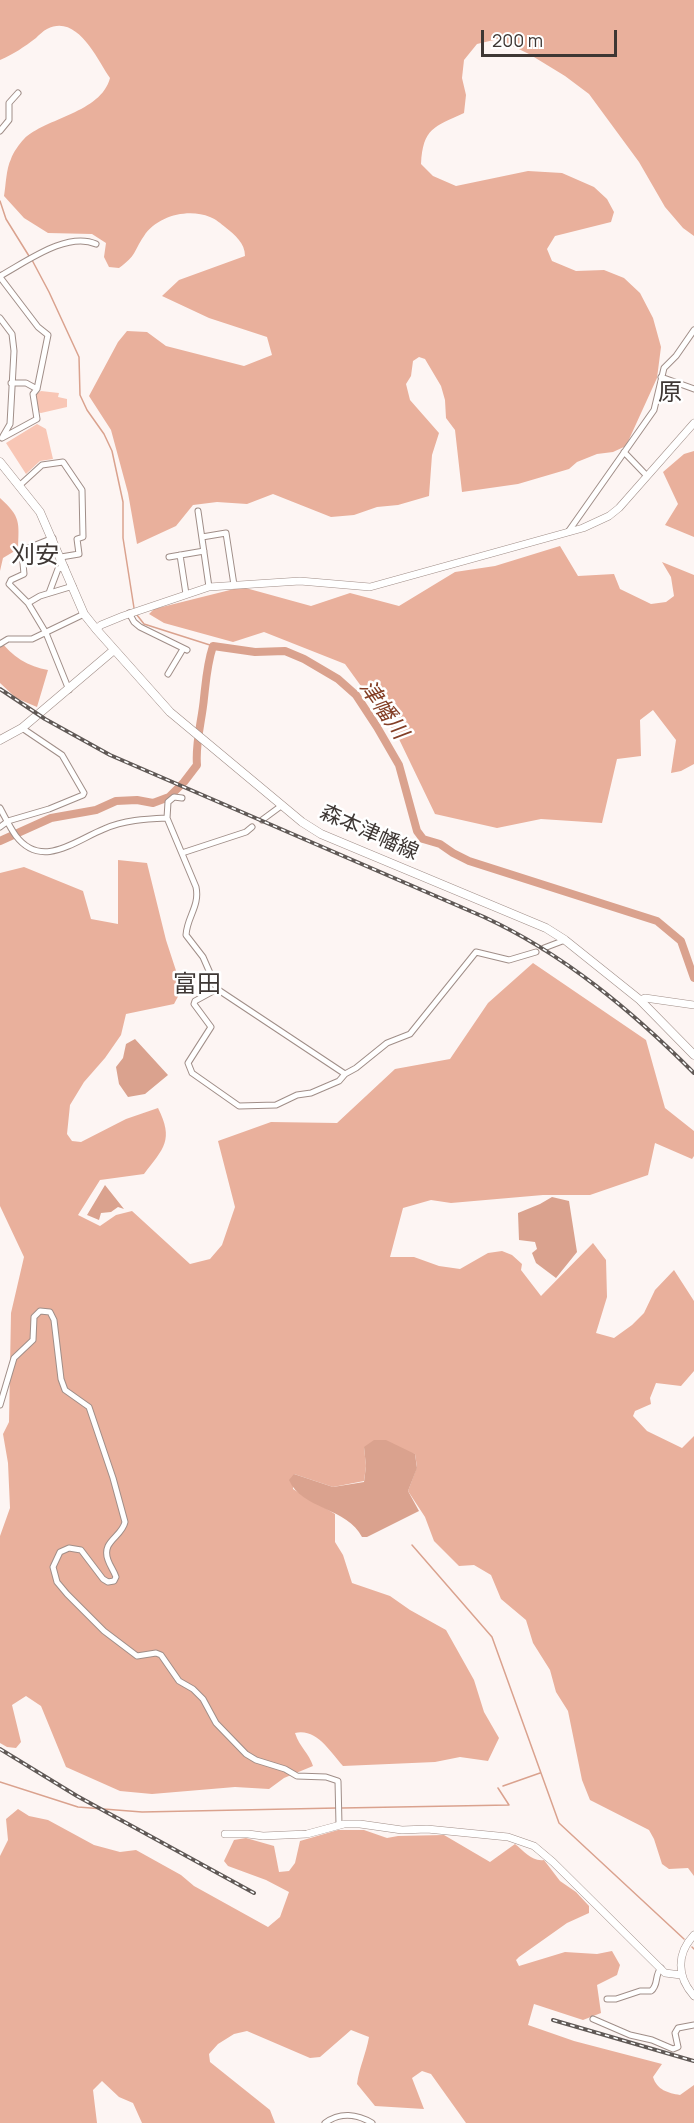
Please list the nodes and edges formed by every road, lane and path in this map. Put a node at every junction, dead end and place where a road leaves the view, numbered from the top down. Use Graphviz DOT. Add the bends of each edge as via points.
graph roads {
  1 [pos="18,93"];
  2 [pos="0,131"];
  3 [pos="96,244"];
  4 [pos="0,277"];
  5 [pos="0,318"];
  6 [pos="694,330"];
  7 [pos="661,377"];
  8 [pos="11,383"];
  9 [pos="694,389"];
  10 [pos="37,390"];
  11 [pos="694,423"];
  12 [pos="1,439"];
  13 [pos="624,453"];
  14 [pos="0,462"];
  15 [pos="647,476"];
  16 [pos="19,486"];
  17 [pos="198,511"];
  18 [pos="567,532"];
  19 [pos="202,537"];
  20 [pos="53,538"];
  21 [pos="204,551"];
  22 [pos="180,555"];
  23 [pos="61,557"];
  24 [pos="169,557"];
  25 [pos="65,567"];
  26 [pos="234,585"];
  27 [pos="73,586"];
  28 [pos="208,587"];
  29 [pos="49,593"];
  30 [pos="186,594"];
  31 [pos="28,603"];
  32 [pos="133,612"];
  33 [pos="84,614"];
  34 [pos="96,629"];
  35 [pos="46,633"];
  36 [pos="0,644"];
  37 [pos="114,650"];
  38 [pos="168,674"];
  39 [pos="69,690"];
  40 [pos="22,728"];
  41 [pos="0,740"];
  42 [pos="182,798"];
  43 [pos="281,806"];
  44 [pos="0,808"];
  45 [pos="167,818"];
  46 [pos="262,820"];
  47 [pos="9,824"];
  48 [pos="0,826"];
  49 [pos="252,827"];
  50 [pos="182,853"];
  51 [pos="565,940"];
  52 [pos="544,948"];
  53 [pos="536,952"];
  54 [pos="217,989"];
  55 [pos="640,1000"];
  56 [pos="694,1005"];
  57 [pos="694,1055"];
  58 [pos="345,1074"];
  59 [pos="0,1405"];
  60 [pos="339,1825"];
  61 [pos="225,1834"];
  62 [pos="694,1935"];
  63 [pos="661,1968"];
  64 [pos="681,1975"];
  65 [pos="694,1996"];
  66 [pos="607,1999"];
  67 [pos="593,2019"];
  68 [pos="694,2025"];
  69 [pos="325,2123"];
  70 [pos="372,2123"];
  1 -- 2 [label="street" via="9,103 9,120"];
  3 -- 4 [label="street" via="68,241"];
  4 -- 10 [label="street" via="48,335"];
  5 -- 8 [label="street" via="12,334"];
  6 -- 7 [label="street"];
  7 -- 9 [label="street"];
  7 -- 13 [label="street" via="654,410"];
  8 -- 10 [label="street" via="26,383"];
  8 -- 12 [label="street" via="10,424"];
  10 -- 12 [label="street" via="33,394 37,419"];
  11 -- 15 [label="street"];
  13 -- 15 [label="street"];
  13 -- 18 [label="street"];
  14 -- 16 [label="main road, 森本津幡線"];
  15 -- 18 [label="street" via="609,516"];
  16 -- 20 [label="main road, 森本津幡線" via="40,512"];
  16 -- 23 [label="street" via="42,465 63,462 82,490 83,537 77,539 79,554"];
  17 -- 19 [label="street"];
  18 -- 26 [label="street" via="370,587 300,581"];
  19 -- 21 [label="street"];
  19 -- 26 [label="street" via="226,533"];
  20 -- 23 [label="main road, 森本津幡線"];
  20 -- 31 [label="street" via="22,553 24,574 9,583"];
  21 -- 22 [label="street"];
  21 -- 28 [label="street"];
  22 -- 24 [label="street"];
  22 -- 30 [label="street"];
  23 -- 25 [label="main road, 森本津幡線"];
  25 -- 27 [label="main road, 森本津幡線"];
  25 -- 29 [label="street" via="58,569"];
  26 -- 28 [label="street"];
  27 -- 29 [label="street"];
  27 -- 33 [label="main road, 森本津幡線"];
  28 -- 30 [label="street"];
  29 -- 31 [label="street"];
  30 -- 32 [label="street"];
  31 -- 35 [label="street"];
  32 -- 34 [label="street"];
  32 -- 38 [label="street" via="134,622 140,627 185,649"];
  33 -- 34 [label="main road, 森本津幡線"];
  33 -- 35 [label="street"];
  34 -- 37 [label="main road, 森本津幡線"];
  35 -- 36 [label="street" via="32,639 8,639"];
  35 -- 39 [label="street"];
  37 -- 39 [label="main road"];
  37 -- 43 [label="main road, 森本津幡線" via="163,705"];
  39 -- 40 [label="main road"];
  40 -- 41 [label="main road"];
  40 -- 47 [label="street" via="62,755 84,793"];
  42 -- 45 [label="street" via="174,797 168,802"];
  43 -- 46 [label="street"];
  43 -- 51 [label="main road, 森本津幡線" via="321,834 524,918"];
  44 -- 47 [label="street"];
  45 -- 47 [label="street" via="116,824 56,851 36,851 23,844"];
  45 -- 50 [label="street"];
  47 -- 48 [label="street"];
  49 -- 50 [label="street"];
  50 -- 54 [label="street" via="198,898 186,936 202,957"];
  51 -- 52 [label="street"];
  51 -- 55 [label="main road, 森本津幡線"];
  53 -- 58 [label="street" via="509,960 476,952 410,1035 387,1043"];
  54 -- 58 [label="street"];
  54 -- 58 [label="street" via="195,1001 211,1027 188,1063 192,1073 239,1106 276,1105 339,1081"];
  55 -- 56 [label="street"];
  55 -- 57 [label="main road, 森本津幡線"];
  59 -- 60 [label="street" via="14,1358 33,1340 34,1317 40,1311 50,1312 61,1379 65,1390 89,1407 125,1522 109,1542 107,1551 114,1581 103,1579 81,1550 69,1548 60,1552 55,1561 57,1582 129,1652 136,1656 161,1655 179,1681 204,1699 216,1723 246,1754 297,1776 338,1781"];
  60 -- 61 [label="street" via="307,1834"];
  60 -- 63 [label="street" via="492,1835 534,1846 570,1876"];
  62 -- 64 [label="street" via="681,1954"];
  63 -- 64 [label="street"];
  63 -- 66 [label="street" via="651,1991"];
  64 -- 65 [label="street"];
  67 -- 68 [label="street" via="673,2049 678,2047 678,2028"];
  69 -- 70 [label="street" via="342,2115 362,2117"];
}
